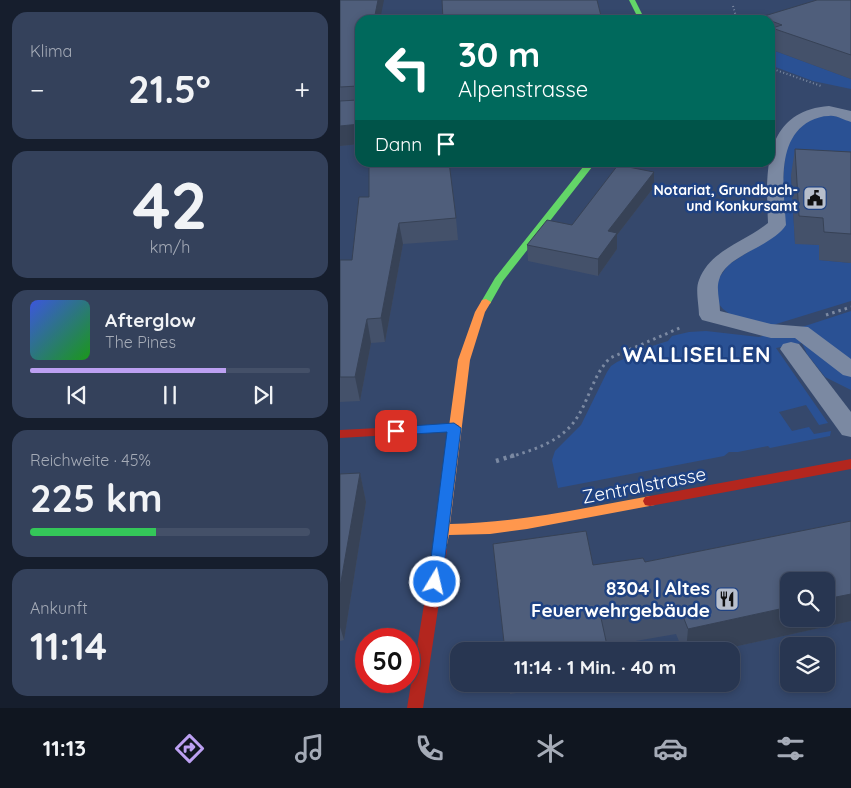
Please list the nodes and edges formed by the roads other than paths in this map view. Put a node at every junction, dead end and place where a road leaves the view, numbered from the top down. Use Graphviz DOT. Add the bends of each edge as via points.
graph roads {
  1 [pos="632,0"];
  2 [pos="640,15"];
  3 [pos="851,117"];
  4 [pos="588,167"];
  5 [pos="791,349"];
  6 [pos="851,370"];
  7 [pos="454,428"];
  8 [pos="851,429"];
  9 [pos="340,434"];
  10 [pos="851,464"];
  11 [pos="442,530"];
  12 [pos="415,708"];
  1 -- 2 [label="main road"];
  3 -- 6 [label="lane" via="821,110 798,122 784,135 775,186 777,225 763,237 718,263 708,281 710,315 771,331 800,332"];
  4 -- 7 [label="main road" via="522,249 480,312 464,360"];
  5 -- 8 [label="lane"];
  7 -- 9 [label="main road"];
  7 -- 11 [label="main road"];
  10 -- 11 [label="main road, Zentralstrasse" via="527,524"];
  11 -- 12 [label="main road"];
}
